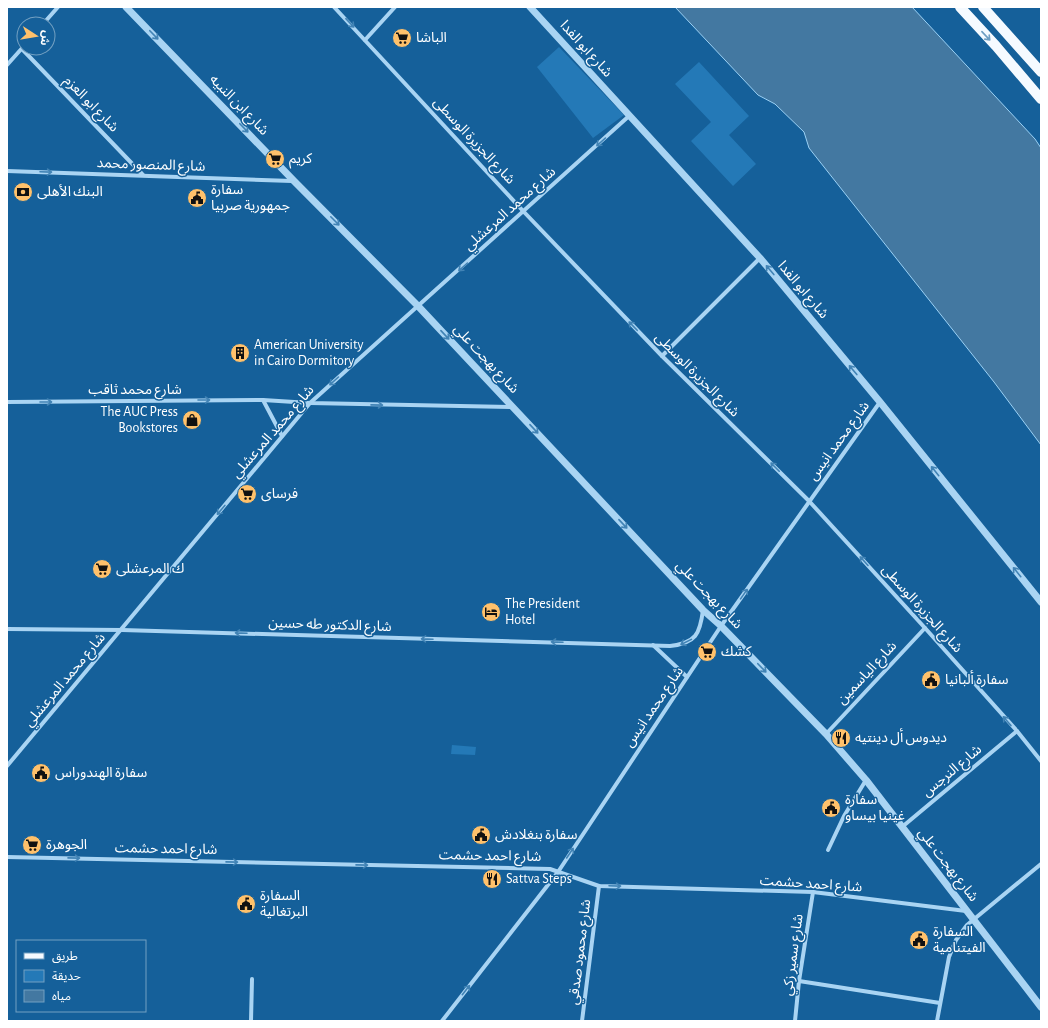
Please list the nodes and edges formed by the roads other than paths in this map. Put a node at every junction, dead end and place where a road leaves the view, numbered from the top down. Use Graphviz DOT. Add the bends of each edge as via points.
graph roads {
  1 [pos="58,7"];
  2 [pos="126,7"];
  3 [pos="334,7"];
  4 [pos="395,7"];
  5 [pos="530,7"];
  6 [pos="960,7"];
  7 [pos="983,7"];
  8 [pos="50,16"];
  9 [pos="365,40"];
  10 [pos="16,54"];
  11 [pos="32,56"];
  12 [pos="8,63"];
  13 [pos="1041,72"];
  14 [pos="1041,99"];
  15 [pos="629,116"];
  16 [pos="7,170"];
  17 [pos="144,175"];
  18 [pos="294,181"];
  19 [pos="524,212"];
  20 [pos="760,258"];
  21 [pos="418,306"];
  22 [pos="662,356"];
  23 [pos="263,400"];
  24 [pos="7,402"];
  25 [pos="880,402"];
  26 [pos="310,403"];
  27 [pos="514,407"];
  28 [pos="282,436"];
  29 [pos="809,501"];
  30 [pos="1041,602"];
  31 [pos="703,610"];
  32 [pos="721,626"];
  33 [pos="7,628"];
  34 [pos="925,628"];
  35 [pos="122,630"];
  36 [pos="653,645"];
  37 [pos="688,677"];
  38 [pos="1017,731"];
  39 [pos="826,734"];
  40 [pos="1040,760"];
  41 [pos="7,766"];
  42 [pos="866,780"];
  43 [pos="902,827"];
  44 [pos="828,850"];
  45 [pos="7,857"];
  46 [pos="1041,864"];
  47 [pos="558,872"];
  48 [pos="599,886"];
  49 [pos="813,892"];
  50 [pos="968,911"];
  51 [pos="974,918"];
  52 [pos="252,979"];
  53 [pos="799,981"];
  54 [pos="940,1003"];
  55 [pos="1041,1007"];
  56 [pos="251,1021"];
  57 [pos="442,1021"];
  58 [pos="582,1021"];
  59 [pos="795,1021"];
  60 [pos="937,1021"];
  1 -- 8 [label="street"];
  2 -- 18 [label="street, شارع ابن النبيه, one-way"];
  3 -- 9 [label="street, شارع الجزيرة الوسطى, one-way"];
  4 -- 9 [label="street"];
  5 -- 15 [label="street, شارع ابو الفدا"];
  6 -- 14 [label="main road, one-way"];
  7 -- 13 [label="main road"];
  9 -- 19 [label="street, شارع الجزيرة الوسطى"];
  10 -- 12 [label="street"];
  11 -- 17 [label="street, شارع ابو العزم"];
  15 -- 19 [label="street, شارع محمد المرعشلي, one-way"];
  15 -- 20 [label="street, شارع ابو الفدا"];
  16 -- 17 [label="street, شارع المنصور محمد, one-way"];
  17 -- 18 [label="street, شارع المنصور محمد"];
  18 -- 21 [label="street, شارع ابن النبيه, one-way"];
  19 -- 21 [label="street, شارع محمد المرعشلي, one-way"];
  22 -- 19 [label="street, شارع الجزيرة الوسطى, one-way"];
  20 -- 22 [label="street"];
  25 -- 20 [label="street, شارع ابو الفدا, one-way"];
  21 -- 26 [label="street, شارع محمد المرعشلي, one-way"];
  21 -- 27 [label="street, شارع بهجت علي, one-way"];
  29 -- 22 [label="street, شارع الجزيرة الوسطى, one-way"];
  24 -- 23 [label="street, شارع محمد ثاقب, one-way"];
  23 -- 26 [label="street, شارع محمد ثاقب"];
  23 -- 28 [label="street"];
  25 -- 29 [label="street, شارع محمد انيس"];
  30 -- 25 [label="street, شارع ابو الفدا, one-way"];
  26 -- 27 [label="street, شارع محمد ثاقب, one-way"];
  26 -- 28 [label="street, شارع محمد المرعشلي"];
  27 -- 31 [label="street, شارع بهجت علي, one-way"];
  28 -- 35 [label="street, شارع محمد المرعشلي, one-way"];
  32 -- 29 [label="street, شارع محمد انيس, one-way"];
  34 -- 29 [label="street, شارع الجزيرة الوسطى, one-way"];
  31 -- 32 [label="street, شارع بهجت علي"];
  31 -- 36 [label="street, شارع الدكتور طه حسين, one-way" via="701,626 694,638 683,644"];
  32 -- 37 [label="street, شارع محمد انيس"];
  32 -- 39 [label="street, شارع بهجت علي, one-way"];
  33 -- 35 [label="street, شارع الدكتور طه حسين"];
  38 -- 34 [label="street, شارع الجزيرة الوسطى, one-way"];
  34 -- 39 [label="street, شارع الياسمين"];
  36 -- 35 [label="street, شارع الدكتور طه حسين, one-way"];
  35 -- 41 [label="street, شارع محمد المرعشلي"];
  36 -- 37 [label="street"];
  47 -- 37 [label="street, شارع محمد انيس, one-way"];
  38 -- 40 [label="street, شارع الجزيرة الوسطى"];
  38 -- 43 [label="street, شارع النرجس"];
  39 -- 42 [label="street, شارع بهجت علي"];
  42 -- 43 [label="street, شارع بهجت علي"];
  42 -- 44 [label="street" via="844,816"];
  43 -- 50 [label="street, شارع بهجت علي"];
  45 -- 47 [label="street, شارع احمد حشمت, one-way" via="550,869"];
  46 -- 51 [label="street"];
  47 -- 48 [label="street, شارع احمد حشمت"];
  57 -- 47 [label="street, شارع محمد انيس, one-way"];
  48 -- 49 [label="street, شارع احمد حشمت, one-way"];
  48 -- 58 [label="street, شارع محمود صدقي"];
  49 -- 50 [label="street, شارع احمد حشمت"];
  49 -- 53 [label="street, شارع سمير زكي"];
  50 -- 51 [label="street, شارع بهجت علي"];
  51 -- 54 [label="street" via="961,932 952,948"];
  51 -- 55 [label="street, شارع بهجت علي"];
  52 -- 56 [label="street"];
  53 -- 54 [label="street"];
  53 -- 59 [label="street, شارع سمير زكي"];
  54 -- 60 [label="street"];
}
